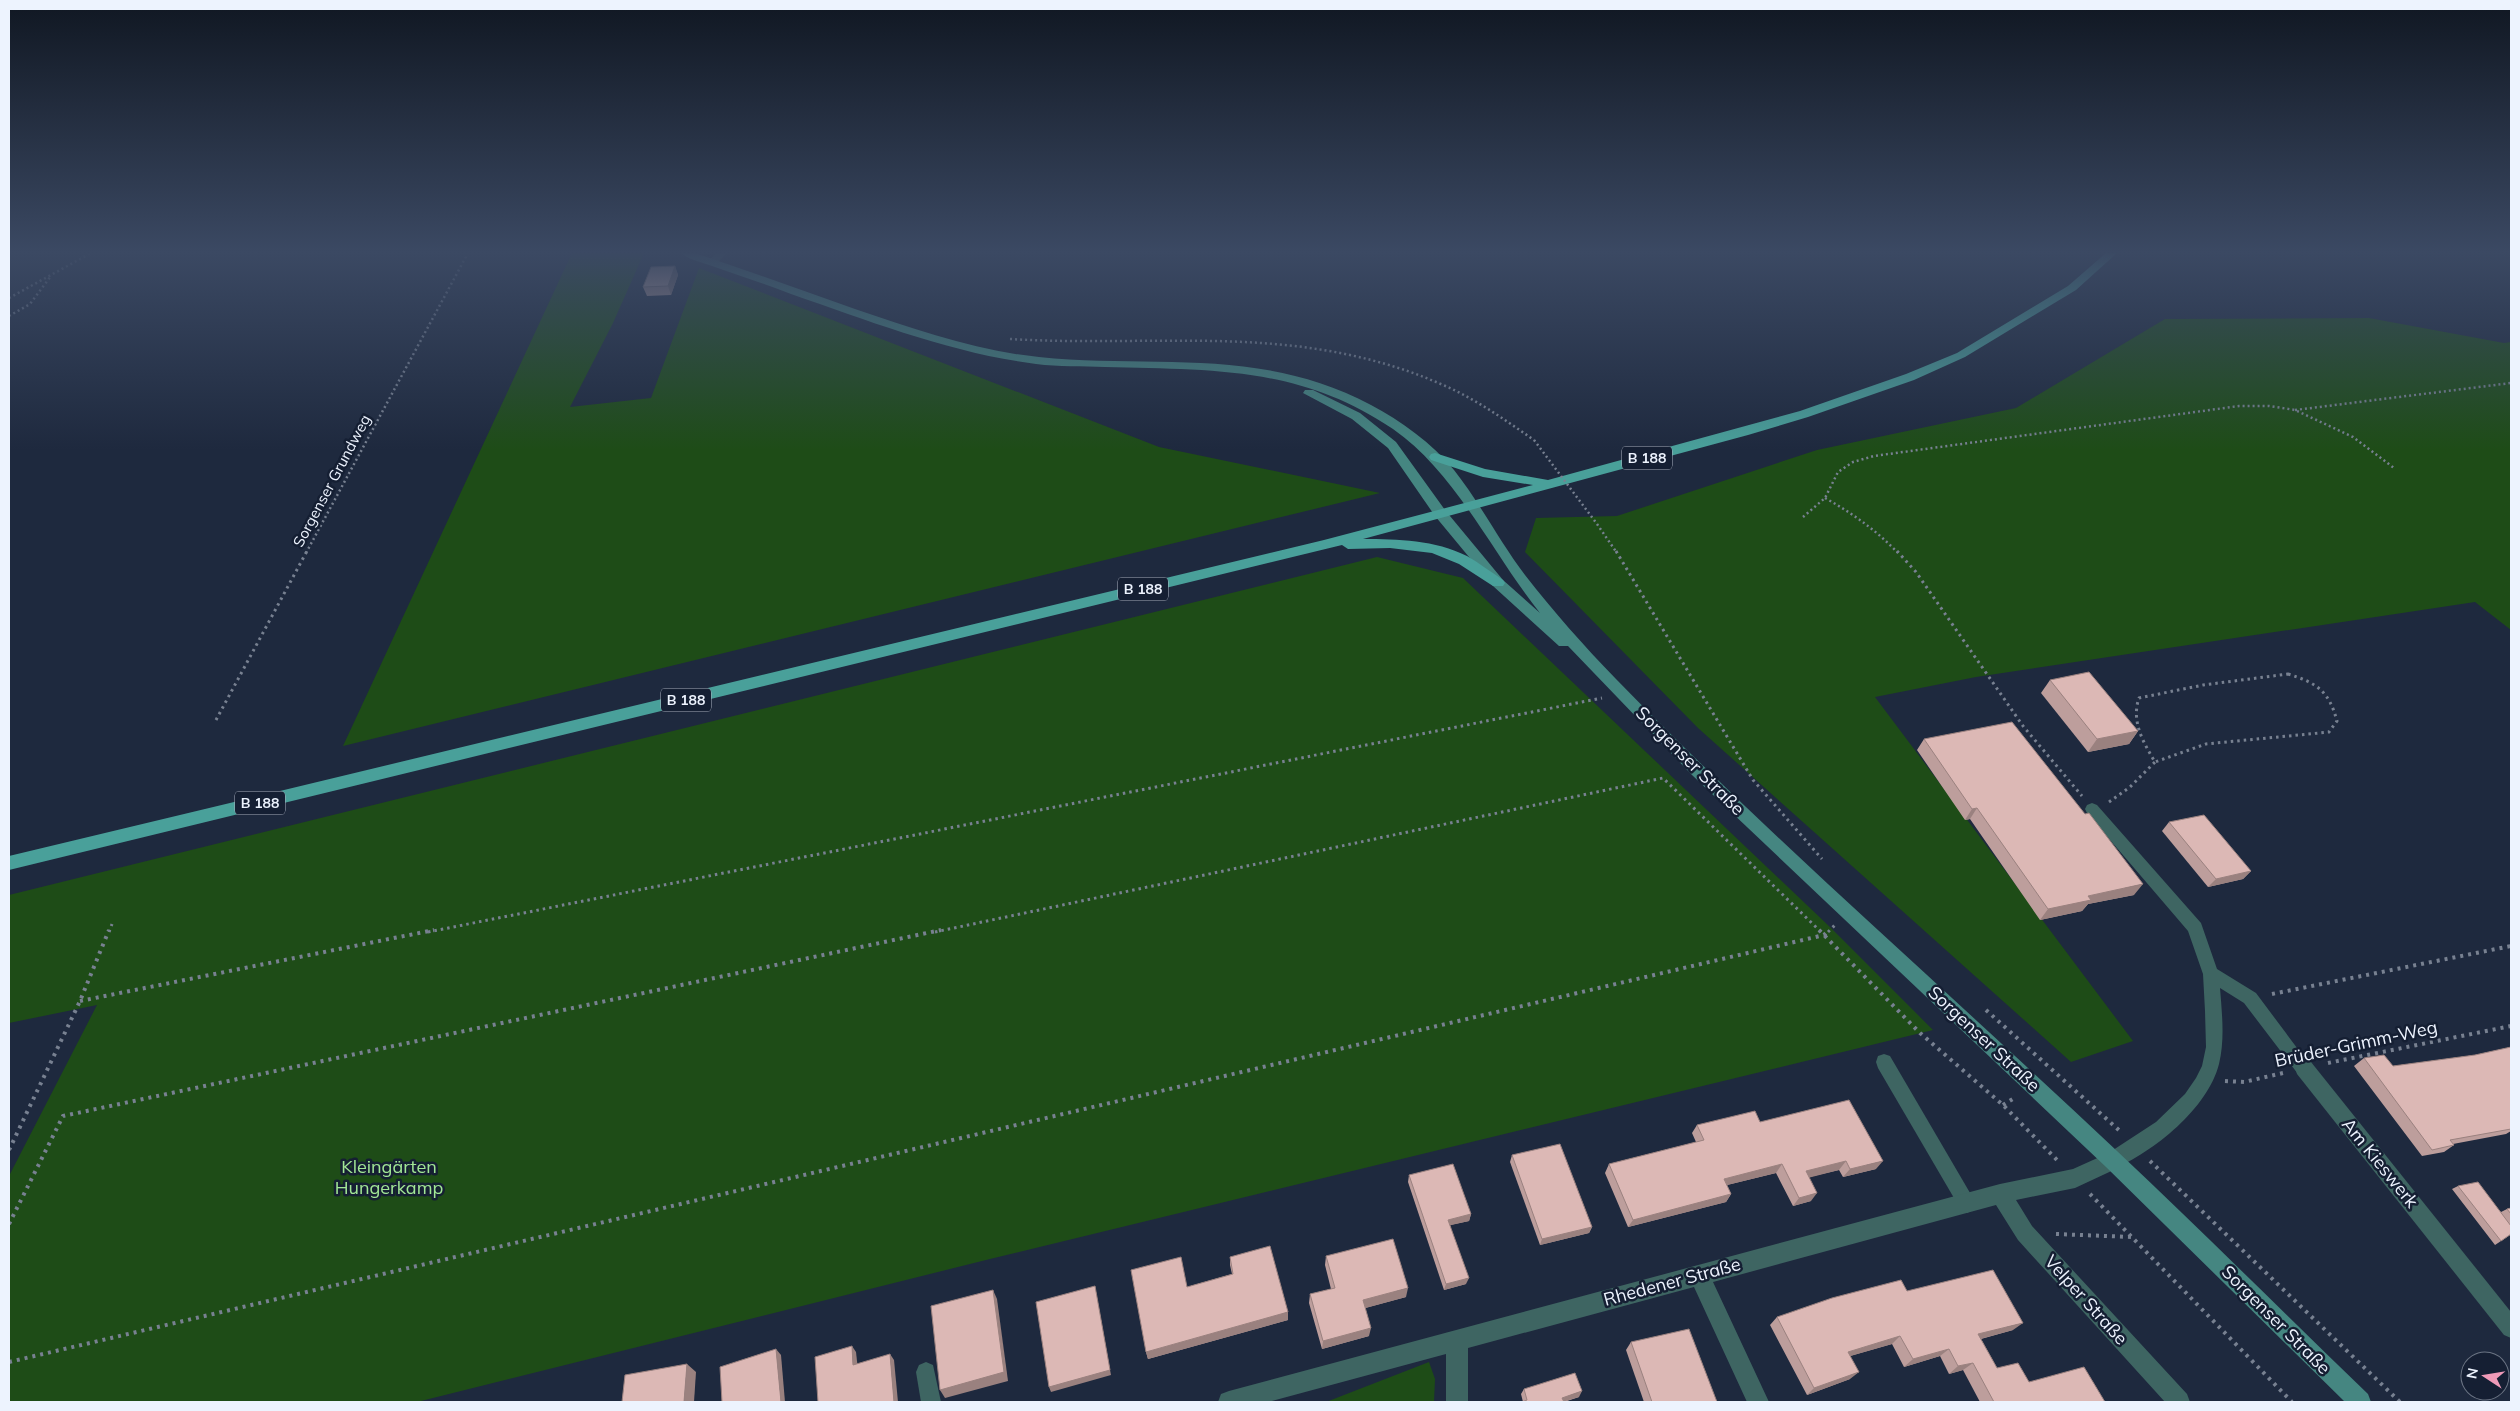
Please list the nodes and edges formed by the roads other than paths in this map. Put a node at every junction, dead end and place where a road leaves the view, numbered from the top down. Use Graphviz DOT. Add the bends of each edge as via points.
graph roads {
  1 [pos="872,319"];
  2 [pos="2023,319"];
  3 [pos="1178,366"];
  4 [pos="1435,457"];
  5 [pos="1549,483"];
  6 [pos="1470,504"];
  7 [pos="1440,513"];
  8 [pos="1324,545"];
  9 [pos="1498,583"];
  10 [pos="1606,678"];
  11 [pos="2092,809"];
  12 [pos="9,863"];
  13 [pos="2211,974"];
  14 [pos="1884,1062"];
  15 [pos="2304,1068"];
  16 [pos="2113,1160"];
  17 [pos="2000,1194"];
  18 [pos="1967,1204"];
  19 [pos="1699,1275"];
  20 [pos="2511,1328"];
  21 [pos="1458,1339"];
  22 [pos="926,1372"];
  23 [pos="931,1402"];
  24 [pos="1229,1402"];
  25 [pos="1457,1402"];
  26 [pos="1758,1402"];
  27 [pos="2179,1402"];
  28 [pos="2360,1402"];
  1 -- 3 [label="main road" via="925,337 1039,361"];
  2 -- 5 [label="main road, B 188" via="1961,356 1804,414"];
  3 -- 4 [label="main road" via="1229,367 1270,373 1320,386 1368,408"];
  3 -- 7 [label="main road" via="1266,379 1312,394 1356,416 1392,445"];
  4 -- 5 [label="main road" via="1483,473"];
  4 -- 6 [label="main road"];
  5 -- 6 [label="main road, B 188"];
  6 -- 7 [label="main road, B 188"];
  6 -- 10 [label="main road" via="1518,577"];
  7 -- 8 [label="main road, B 188"];
  7 -- 9 [label="main road"];
  8 -- 9 [label="main road" via="1390,543 1426,547 1460,558"];
  8 -- 12 [label="main road, B 188"];
  9 -- 10 [label="main road"];
  10 -- 16 [label="main road, Sorgenser Straße" via="1698,771"];
  11 -- 13 [label="lane" via="2195,928"];
  13 -- 15 [label="lane, Am Kieswerk" via="2250,998"];
  13 -- 16 [label="lane" via="2214,1048 2206,1079 2174,1118"];
  14 -- 18 [label="lane"];
  15 -- 20 [label="street, Am Kieswerk"];
  16 -- 17 [label="street, Rhedener Straße" via="2075,1178"];
  16 -- 28 [label="main road, Sorgenser Straße"];
  17 -- 18 [label="street, Rhedener Straße"];
  17 -- 27 [label="street, Velper Straße" via="2025,1233"];
  18 -- 19 [label="street, Rhedener Straße"];
  19 -- 21 [label="street, Rhedener Straße"];
  19 -- 26 [label="street"];
  21 -- 24 [label="street, Rhedener Straße"];
  21 -- 25 [label="street"];
  22 -- 23 [label="lane"];
}
